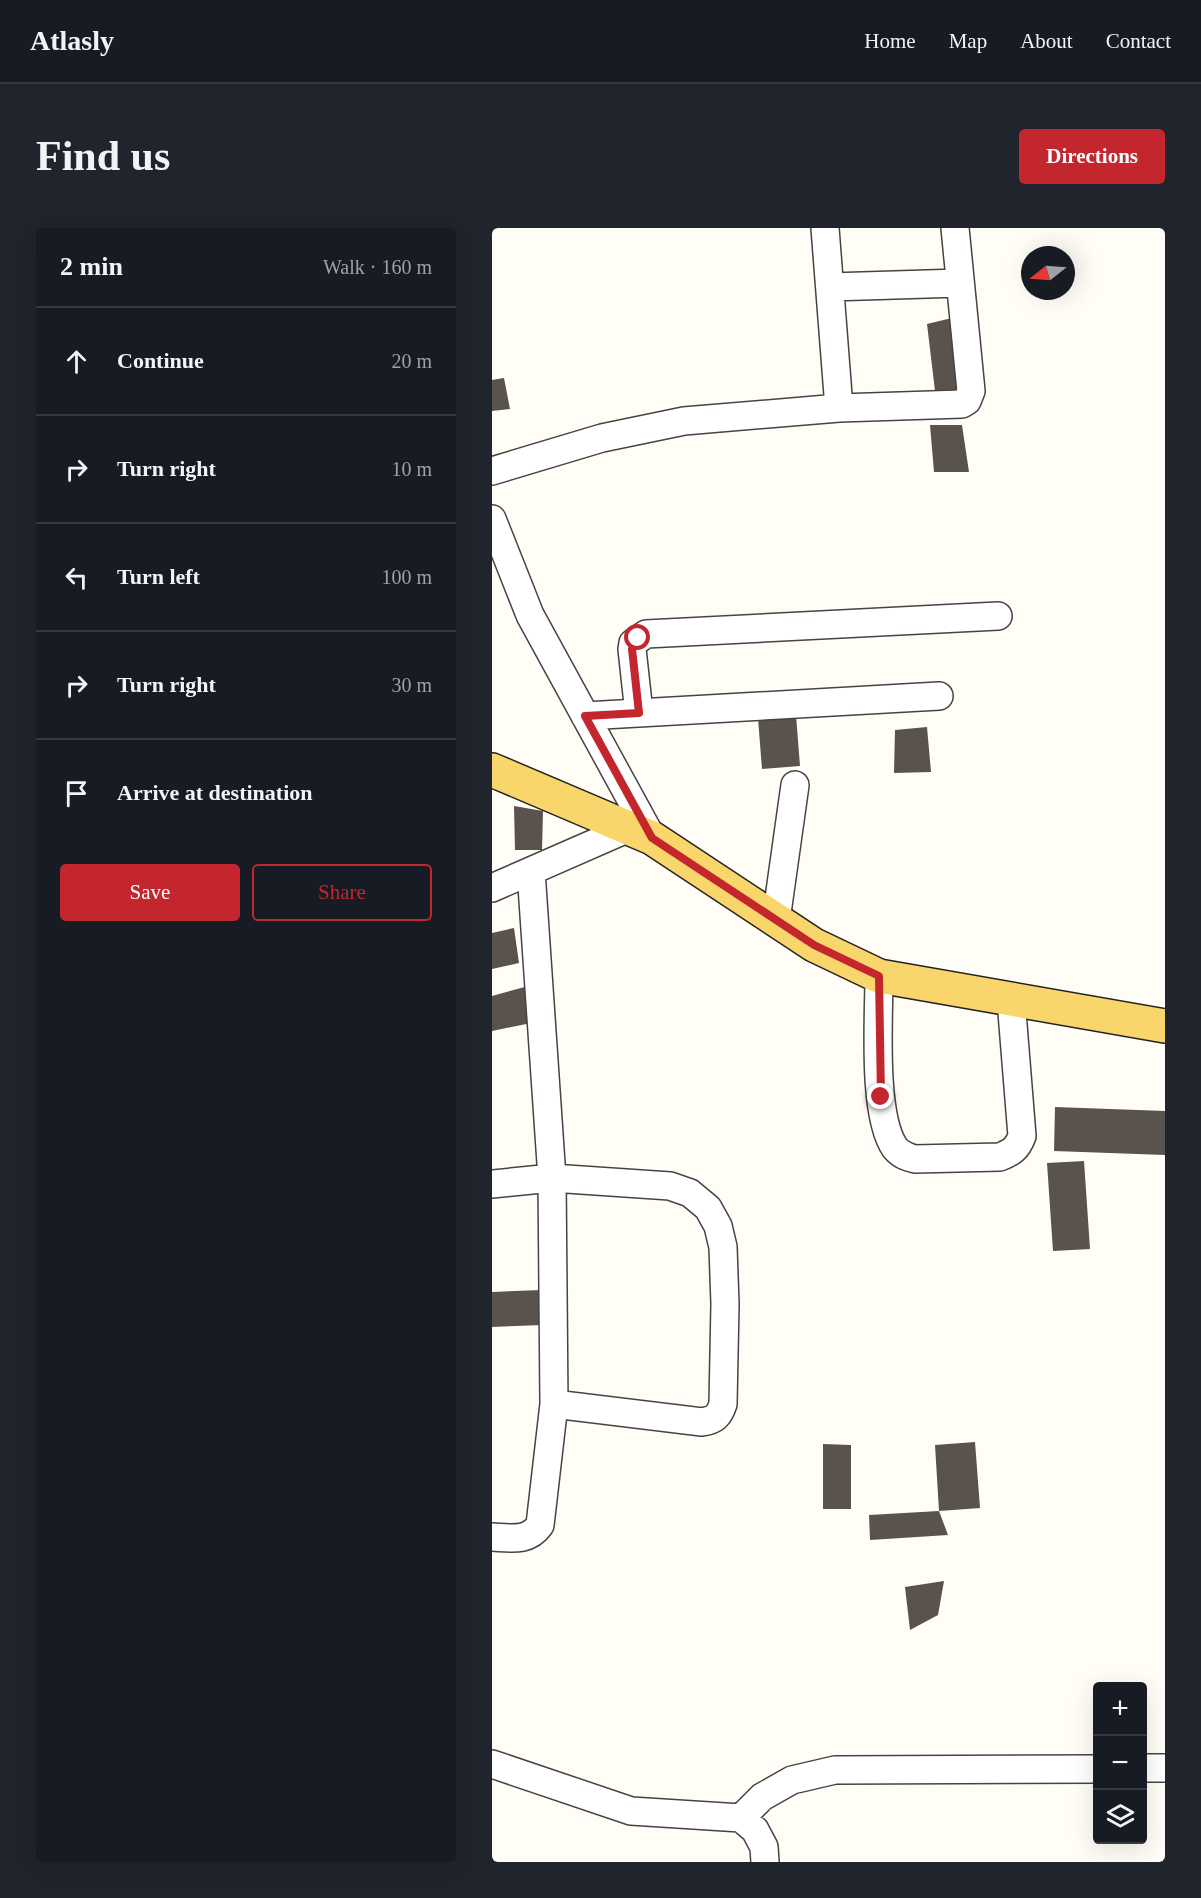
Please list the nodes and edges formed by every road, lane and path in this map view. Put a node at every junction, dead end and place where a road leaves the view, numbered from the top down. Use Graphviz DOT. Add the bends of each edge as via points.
graph roads {
  1 [pos="825,228"];
  2 [pos="955,228"];
  3 [pos="960,283"];
  4 [pos="830,287"];
  5 [pos="839,408"];
  6 [pos="492,471"];
  7 [pos="493,523"];
  8 [pos="998,616"];
  9 [pos="939,696"];
  10 [pos="639,713"];
  11 [pos="585,716"];
  12 [pos="492,770"];
  13 [pos="795,785"];
  14 [pos="640,833"];
  15 [pos="531,871"];
  16 [pos="492,888"];
  17 [pos="776,920"];
  18 [pos="879,976"];
  19 [pos="1011,1000"];
  20 [pos="1165,1026"];
  21 [pos="552,1178"];
  22 [pos="492,1184"];
  23 [pos="554,1404"];
  24 [pos="492,1536"];
  25 [pos="492,1764"];
  26 [pos="1147,1768"];
  27 [pos="1165,1768"];
  28 [pos="1093,1769"];
  29 [pos="741,1818"];
  30 [pos="765,1862"];
  1 -- 4 [label="street"];
  2 -- 3 [label="street"];
  3 -- 4 [label="street"];
  3 -- 5 [label="street" via="971,392 967,401 955,406"];
  4 -- 5 [label="street"];
  5 -- 6 [label="street" via="648,427"];
  7 -- 11 [label="street" via="530,615"];
  8 -- 10 [label="street" via="645,634 633,643 632,649"];
  9 -- 10 [label="street"];
  10 -- 11 [label="street"];
  11 -- 14 [label="street"];
  12 -- 14 [label="main road"];
  13 -- 17 [label="street"];
  14 -- 15 [label="street"];
  14 -- 17 [label="main road"];
  15 -- 16 [label="street"];
  15 -- 21 [label="street"];
  17 -- 18 [label="main road" via="814,945"];
  18 -- 19 [label="main road"];
  18 -- 19 [label="street" via="884,1121 896,1149 915,1159 999,1157 1018,1146 1022,1136"];
  19 -- 20 [label="main road"];
  21 -- 22 [label="street"];
  21 -- 23 [label="street"];
  21 -- 23 [label="street" via="670,1186 690,1193 708,1208 718,1226 726,1304 723,1404 720,1415 712,1420"];
  23 -- 24 [label="street" via="540,1525 533,1534 522,1538"];
  25 -- 29 [label="street" via="631,1811"];
  26 -- 27 [label="street"];
  28 -- 29 [label="street" via="835,1770 792,1780 762,1797"];
  29 -- 30 [label="street" via="755,1830 764,1847"];
}
